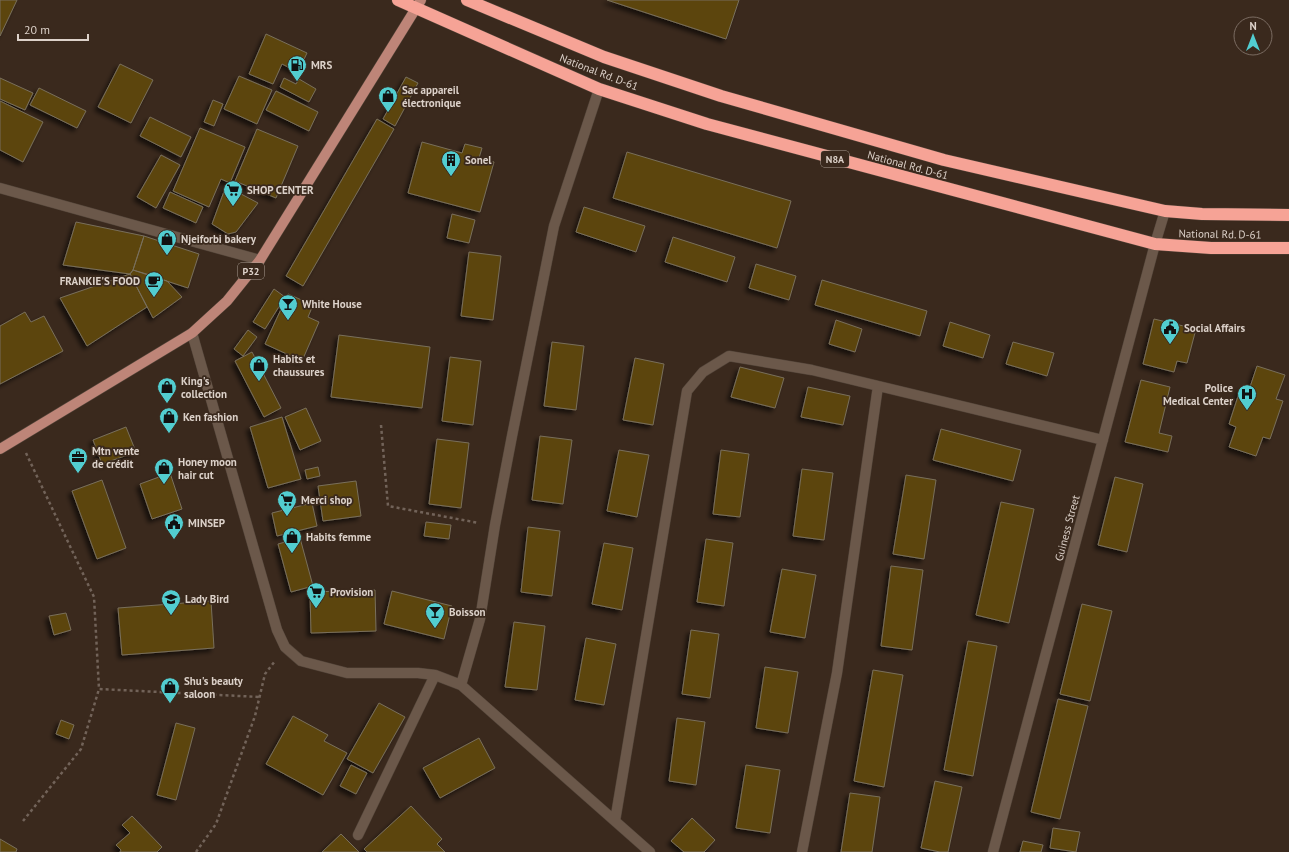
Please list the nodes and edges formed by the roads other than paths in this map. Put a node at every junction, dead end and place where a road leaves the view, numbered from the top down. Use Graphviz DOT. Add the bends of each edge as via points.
graph roads {
  1 [pos="398,0"];
  2 [pos="467,0"];
  3 [pos="418,4"];
  4 [pos="599,89"];
  5 [pos="0,188"];
  6 [pos="1165,211"];
  7 [pos="1289,214"];
  8 [pos="1155,244"];
  9 [pos="1288,248"];
  10 [pos="260,260"];
  11 [pos="192,333"];
  12 [pos="878,386"];
  13 [pos="1102,440"];
  14 [pos="0,448"];
  15 [pos="435,675"];
  16 [pos="461,685"];
  17 [pos="615,821"];
  18 [pos="358,835"];
  19 [pos="650,852"];
  20 [pos="802,852"];
  21 [pos="993,852"];
  1 -- 3 [label="highway, National Rd. D-61 / N8A"];
  2 -- 6 [label="highway, National Rd. D-61" via="604,57 721,96 944,160"];
  3 -- 4 [label="highway, National Rd. D-61 / N8A"];
  3 -- 10 [label="main road, P32"];
  4 -- 8 [label="highway, National Rd. D-61 / N8A" via="707,124"];
  4 -- 16 [label="street" via="554,226 495,525 480,619"];
  5 -- 10 [label="street"];
  6 -- 7 [label="highway, National Rd. D-61" via="1202,214"];
  6 -- 8 [label="street, Guiness Street"];
  8 -- 9 [label="highway, National Rd. D-61 / N8A" via="1211,248"];
  8 -- 13 [label="street, Guiness Street"];
  10 -- 11 [label="main road, P32" via="227,301"];
  11 -- 14 [label="main road, P32"];
  11 -- 15 [label="street" via="277,630 285,647 301,661 347,673"];
  12 -- 13 [label="street"];
  12 -- 17 [label="street" via="812,370 729,356 703,372 687,391"];
  12 -- 20 [label="street" via="837,673"];
  13 -- 21 [label="street, Guiness Street"];
  15 -- 16 [label="street"];
  15 -- 18 [label="street"];
  16 -- 17 [label="street"];
  17 -- 19 [label="street"];
}
